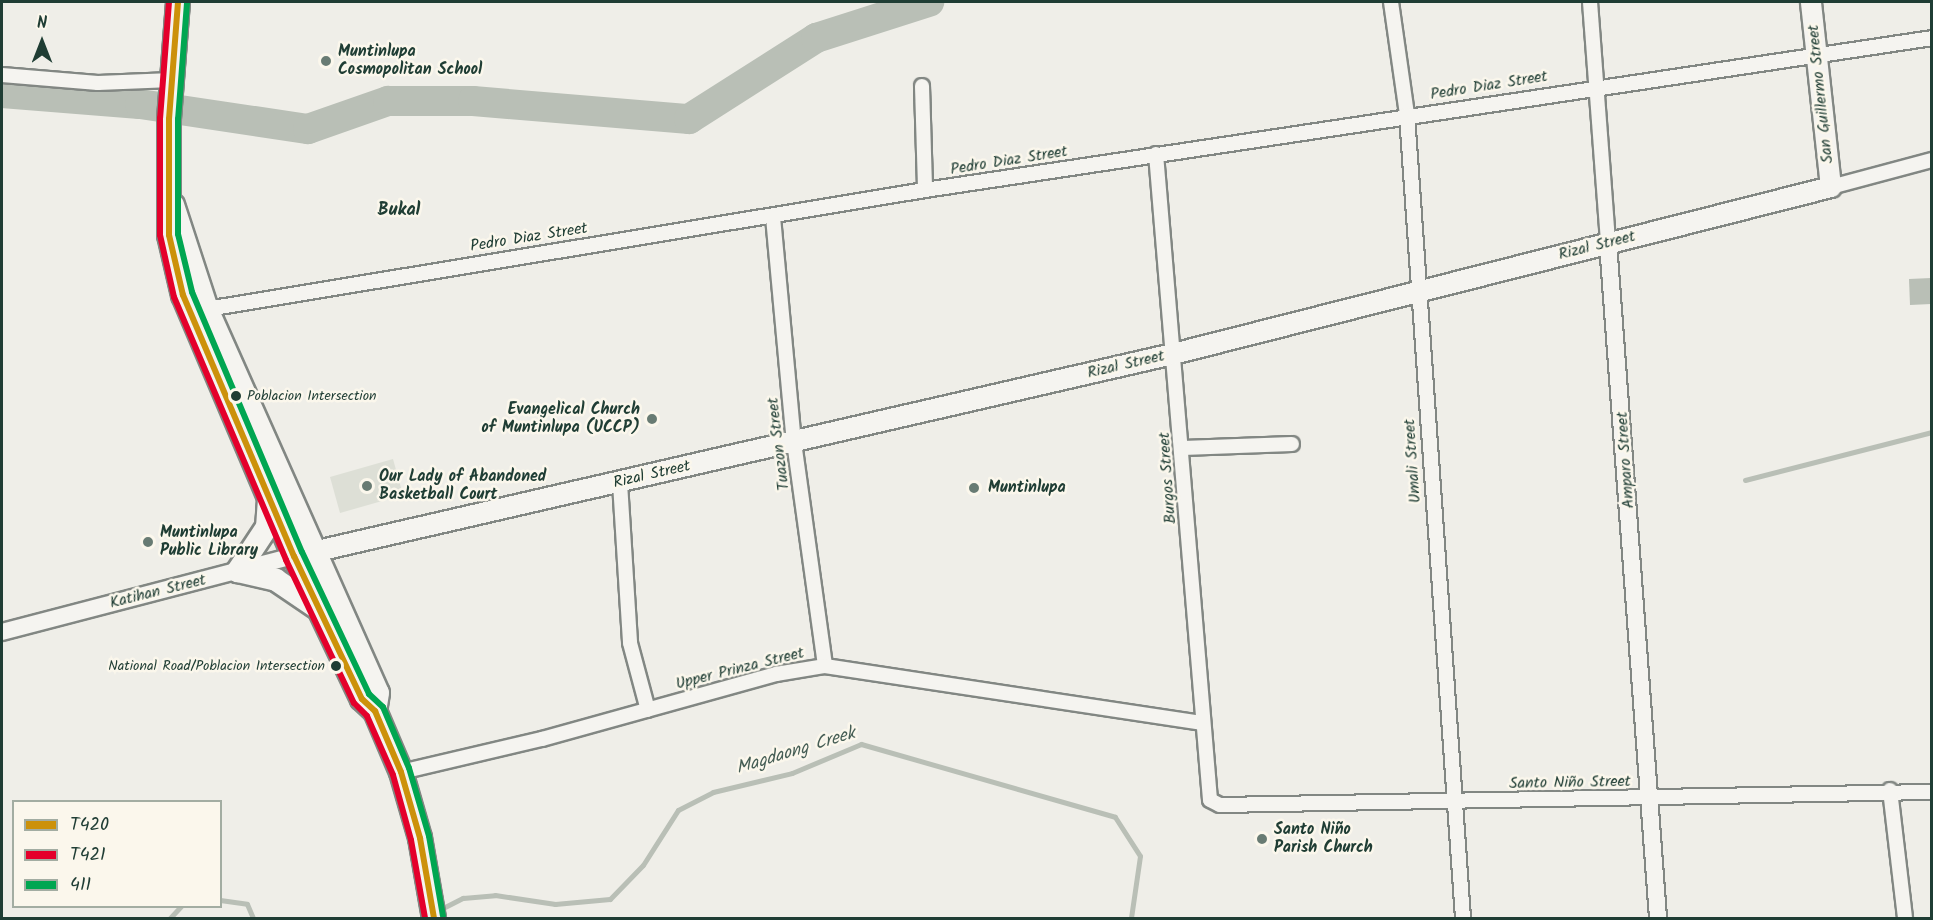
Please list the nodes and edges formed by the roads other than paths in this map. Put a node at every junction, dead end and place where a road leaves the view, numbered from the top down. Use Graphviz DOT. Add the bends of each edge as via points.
graph roads {
  1 [pos="178,2"];
  2 [pos="1391,2"];
  3 [pos="1590,2"];
  4 [pos="1811,2"];
  5 [pos="1932,38"];
  6 [pos="1817,52"];
  7 [pos="2,75"];
  8 [pos="922,86"];
  9 [pos="1597,86"];
  10 [pos="171,87"];
  11 [pos="1407,115"];
  12 [pos="1156,154"];
  13 [pos="1932,160"];
  14 [pos="1832,187"];
  15 [pos="925,190"];
  16 [pos="172,203"];
  17 [pos="772,217"];
  18 [pos="1608,243"];
  19 [pos="1418,292"];
  20 [pos="207,309"];
  21 [pos="1173,354"];
  22 [pos="794,442"];
  23 [pos="1292,444"];
  24 [pos="1183,448"];
  25 [pos="620,483"];
  26 [pos="269,497"];
  27 [pos="305,554"];
  28 [pos="238,571"];
  29 [pos="321,612"];
  30 [pos="2,632"];
  31 [pos="825,666"];
  32 [pos="648,710"];
  33 [pos="375,711"];
  34 [pos="1200,723"];
  35 [pos="401,772"];
  36 [pos="1890,790"];
  37 [pos="1932,792"];
  38 [pos="1649,799"];
  39 [pos="1210,800"];
  40 [pos="1456,802"];
  41 [pos="434,918"];
  42 [pos="1463,918"];
  43 [pos="1658,918"];
  44 [pos="1905,918"];
  1 -- 10 [label="highway"];
  2 -- 11 [label="street, Umali Street"];
  3 -- 9 [label="street, Amparo Street"];
  4 -- 6 [label="main road, San Guillermo Street"];
  5 -- 6 [label="street, Pedro Diaz Street"];
  6 -- 9 [label="street, Pedro Diaz Street"];
  6 -- 14 [label="main road, San Guillermo Street"];
  7 -- 10 [label="street"];
  8 -- 15 [label="street"];
  9 -- 11 [label="street, Pedro Diaz Street"];
  9 -- 18 [label="street, Amparo Street"];
  10 -- 16 [label="highway"];
  11 -- 12 [label="street, Pedro Diaz Street"];
  11 -- 19 [label="street, Umali Street"];
  12 -- 15 [label="street, Pedro Diaz Street"];
  12 -- 21 [label="street, Burgos Street"];
  13 -- 14 [label="street, Rizal Street"];
  14 -- 18 [label="main road, Rizal Street"];
  15 -- 17 [label="street, Pedro Diaz Street"];
  16 -- 20 [label="highway"];
  16 -- 26 [label="highway" via="169,235 189,317"];
  17 -- 20 [label="street, Pedro Diaz Street" via="384,276"];
  17 -- 22 [label="street, Tuazon Street"];
  18 -- 19 [label="main road, Rizal Street"];
  18 -- 38 [label="street, Amparo Street"];
  19 -- 21 [label="main road, Rizal Street"];
  19 -- 40 [label="street, Umali Street"];
  20 -- 27 [label="highway"];
  21 -- 22 [label="main road, Rizal Street"];
  21 -- 24 [label="street, Burgos Street"];
  22 -- 25 [label="main road, Rizal Street"];
  22 -- 31 [label="street, Tuazon Street"];
  23 -- 24 [label="street"];
  24 -- 34 [label="street, Burgos Street"];
  25 -- 27 [label="main road, Rizal Street"];
  25 -- 32 [label="street" via="630,643"];
  26 -- 27 [label="highway"];
  26 -- 28 [label="highway" via="267,527"];
  27 -- 28 [label="street, Katihan Street"];
  27 -- 29 [label="highway"];
  27 -- 33 [label="highway" via="378,693"];
  28 -- 29 [label="highway" via="276,580"];
  28 -- 30 [label="street, Katihan Street"];
  29 -- 33 [label="highway" via="362,699"];
  31 -- 32 [label="street, Upper Prinza Street" via="776,674"];
  31 -- 34 [label="street, Upper Prinza Street"];
  32 -- 35 [label="street, Upper Prinza Street"];
  33 -- 35 [label="highway"];
  34 -- 39 [label="street, Burgos Street"];
  35 -- 41 [label="highway" via="430,882"];
  36 -- 37 [label="street, Santo Niño Street"];
  36 -- 38 [label="street, Santo Niño Street"];
  36 -- 44 [label="street"];
  38 -- 40 [label="street, Santo Niño Street"];
  38 -- 43 [label="street, Amparo Street"];
  39 -- 40 [label="street, Santo Niño Street" via="1220,805"];
  40 -- 42 [label="street, Umali Street"];
}
